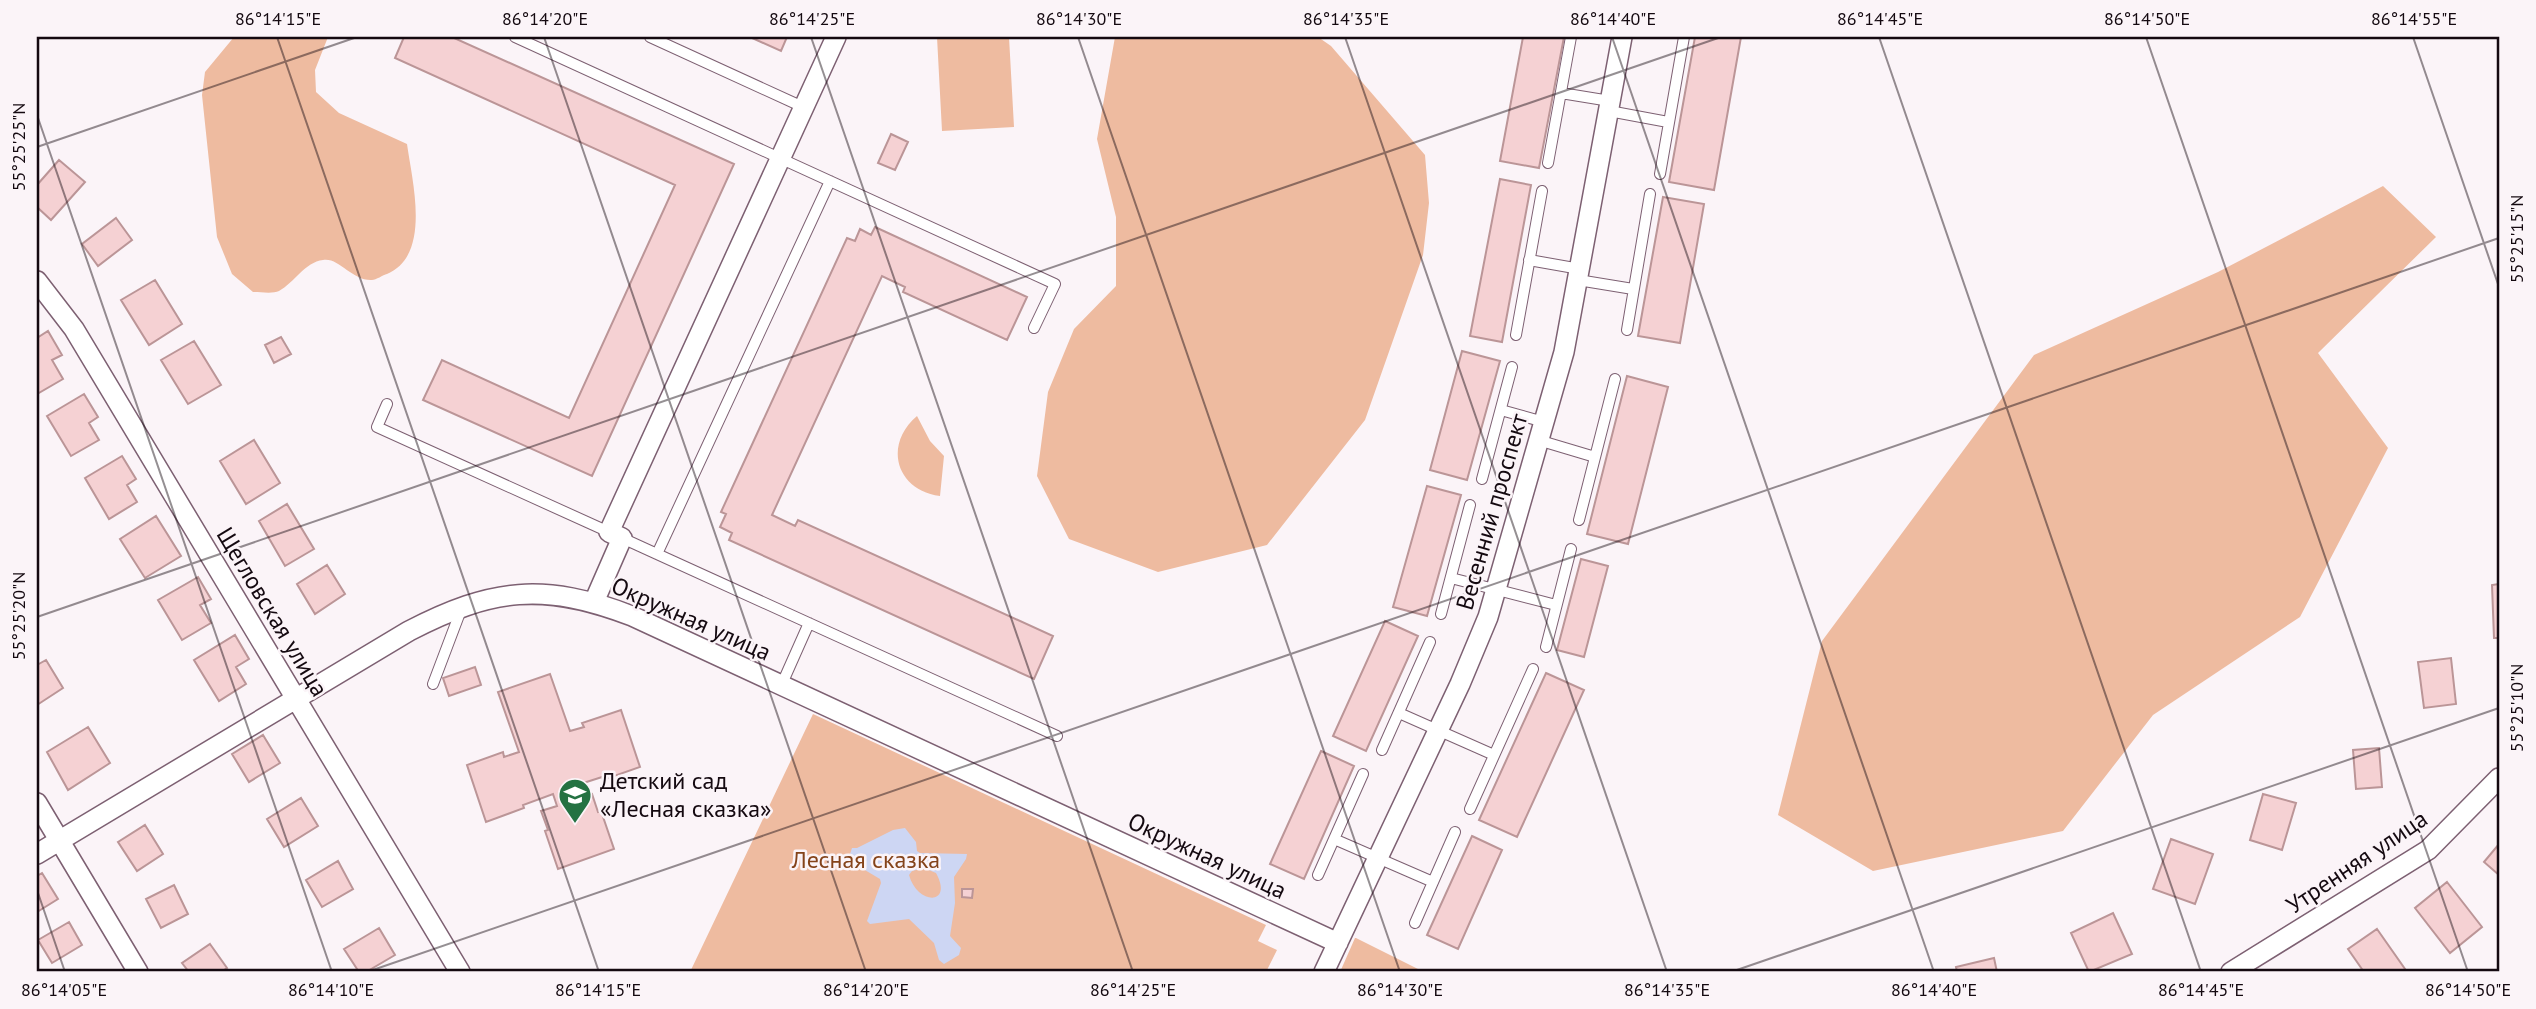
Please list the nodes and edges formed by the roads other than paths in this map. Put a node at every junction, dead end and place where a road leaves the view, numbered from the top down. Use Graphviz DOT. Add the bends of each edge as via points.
graph roads {
  1 [pos="515,37"];
  2 [pos="650,37"];
  3 [pos="836,37"];
  4 [pos="1571,37"];
  5 [pos="1622,37"];
  6 [pos="1684,37"];
  7 [pos="1561,93"];
  8 [pos="1610,106"];
  9 [pos="803,107"];
  10 [pos="1668,122"];
  11 [pos="779,158"];
  12 [pos="1548,163"];
  13 [pos="1660,174"];
  14 [pos="830,181"];
  15 [pos="1542,191"];
  16 [pos="1650,194"];
  17 [pos="1529,260"];
  18 [pos="1579,275"];
  19 [pos="37,281"];
  20 [pos="1633,289"];
  21 [pos="1034,328"];
  22 [pos="1627,330"];
  23 [pos="1516,335"];
  24 [pos="1512,367"];
  25 [pos="1615,379"];
  26 [pos="387,404"];
  27 [pos="1501,410"];
  28 [pos="1541,431"];
  29 [pos="1595,457"];
  30 [pos="1482,479"];
  31 [pos="1470,505"];
  32 [pos="1579,520"];
  33 [pos="615,535"];
  34 [pos="1572,549"];
  35 [pos="657,554"];
  36 [pos="1451,578"];
  37 [pos="1496,589"];
  38 [pos="594,601"];
  39 [pos="463,606"];
  40 [pos="1556,606"];
  41 [pos="1441,614"];
  42 [pos="809,623"];
  43 [pos="1430,642"];
  44 [pos="1546,647"];
  45 [pos="1533,670"];
  46 [pos="433,684"];
  47 [pos="781,686"];
  48 [pos="295,698"];
  49 [pos="1399,713"];
  50 [pos="1438,730"];
  51 [pos="1057,736"];
  52 [pos="1382,750"];
  53 [pos="1494,755"];
  54 [pos="1363,774"];
  55 [pos="2499,778"];
  56 [pos="37,803"];
  57 [pos="1470,810"];
  58 [pos="1455,832"];
  59 [pos="1334,838"];
  60 [pos="59,840"];
  61 [pos="37,854"];
  62 [pos="1378,858"];
  63 [pos="1318,875"];
  64 [pos="1433,882"];
  65 [pos="1415,923"];
  66 [pos="1338,943"];
  67 [pos="138,972"];
  68 [pos="460,972"];
  69 [pos="1324,972"];
  70 [pos="2231,972"];
  1 -- 11 [label="lane"];
  2 -- 9 [label="lane"];
  3 -- 9 [label="street"];
  4 -- 7 [label="lane"];
  5 -- 8 [label="street, Весенний проспект"];
  6 -- 10 [label="lane"];
  7 -- 8 [label="lane"];
  7 -- 12 [label="lane"];
  8 -- 10 [label="lane"];
  8 -- 18 [label="street, Весенний проспект"];
  9 -- 11 [label="street"];
  10 -- 13 [label="lane"];
  11 -- 14 [label="lane"];
  11 -- 33 [label="street"];
  14 -- 21 [label="lane" via="1055,285"];
  14 -- 35 [label="lane"];
  15 -- 17 [label="lane"];
  16 -- 20 [label="lane"];
  17 -- 18 [label="lane"];
  17 -- 23 [label="lane"];
  18 -- 20 [label="lane"];
  18 -- 28 [label="street, Весенний проспект" via="1564,352"];
  19 -- 48 [label="street, Щегловская улица" via="74,329"];
  20 -- 22 [label="lane"];
  24 -- 27 [label="lane"];
  25 -- 29 [label="lane"];
  26 -- 33 [label="lane" via="377,427"];
  27 -- 28 [label="lane"];
  27 -- 30 [label="lane"];
  28 -- 29 [label="lane"];
  28 -- 37 [label="street, Весенний проспект"];
  29 -- 32 [label="lane"];
  31 -- 36 [label="lane"];
  33 -- 35 [label="lane"];
  33 -- 38 [label="street"];
  34 -- 40 [label="lane"];
  35 -- 42 [label="lane"];
  36 -- 37 [label="lane"];
  36 -- 41 [label="lane"];
  37 -- 40 [label="lane"];
  37 -- 50 [label="street, Весенний проспект" via="1481,637"];
  38 -- 39 [label="street, Окружная улица" via="530,594"];
  38 -- 47 [label="street, Окружная улица"];
  39 -- 46 [label="lane"];
  39 -- 48 [label="street, Окружная улица" via="409,631"];
  40 -- 44 [label="lane"];
  42 -- 47 [label="lane"];
  42 -- 51 [label="lane"];
  43 -- 49 [label="lane"];
  45 -- 53 [label="lane"];
  47 -- 66 [label="street, Окружная улица"];
  48 -- 60 [label="street, Окружная улица"];
  48 -- 68 [label="street, Щегловская улица"];
  49 -- 50 [label="lane"];
  49 -- 52 [label="lane"];
  50 -- 53 [label="lane"];
  50 -- 62 [label="street, Весенний проспект"];
  53 -- 57 [label="lane"];
  54 -- 59 [label="lane"];
  55 -- 70 [label="street, Утренняя улица" via="2428,850"];
  56 -- 60 [label="street"];
  58 -- 64 [label="lane"];
  59 -- 62 [label="lane"];
  59 -- 63 [label="lane"];
  60 -- 61 [label="street, Окружная улица"];
  60 -- 67 [label="street"];
  62 -- 64 [label="lane"];
  62 -- 66 [label="street, Весенний проспект"];
  64 -- 65 [label="lane"];
  66 -- 69 [label="street, Весенний проспект"];
}
